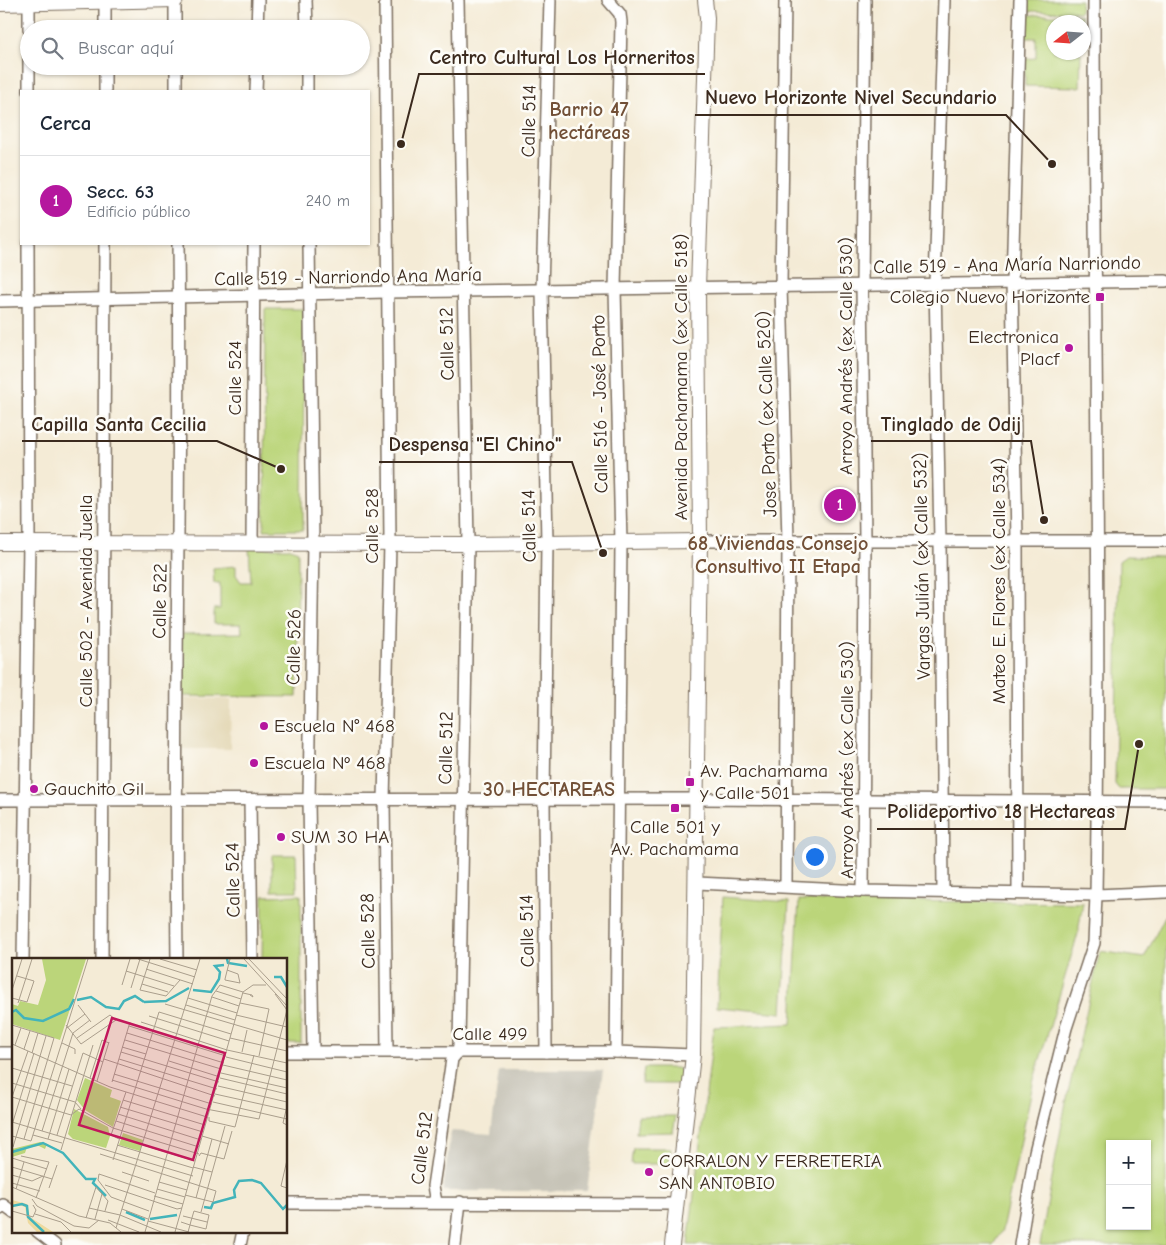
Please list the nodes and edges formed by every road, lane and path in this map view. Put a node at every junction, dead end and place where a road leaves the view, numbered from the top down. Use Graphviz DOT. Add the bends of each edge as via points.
graph roads {
  1 [pos="175,0"];
  2 [pos="258,0"];
  3 [pos="306,0"];
  4 [pos="384,0"];
  5 [pos="458,0"];
  6 [pos="550,0"];
  7 [pos="608,0"];
  8 [pos="705,0"];
  9 [pos="785,0"];
  10 [pos="865,0"];
  11 [pos="944,0"];
  12 [pos="1020,0"];
  13 [pos="1094,0"];
  14 [pos="105,1"];
  15 [pos="29,2"];
  16 [pos="0,4"];
  17 [pos="29,20"];
  18 [pos="105,20"];
  19 [pos="175,20"];
  20 [pos="257,20"];
  21 [pos="306,20"];
  22 [pos="29,75"];
  23 [pos="105,75"];
  24 [pos="176,75"];
  25 [pos="257,75"];
  26 [pos="307,75"];
  27 [pos="29,90"];
  28 [pos="105,90"];
  29 [pos="176,90"];
  30 [pos="256,90"];
  31 [pos="307,90"];
  32 [pos="28,245"];
  33 [pos="105,245"];
  34 [pos="178,245"];
  35 [pos="254,245"];
  36 [pos="309,245"];
  37 [pos="1094,281"];
  38 [pos="1166,281"];
  39 [pos="1012,282"];
  40 [pos="935,283"];
  41 [pos="862,285"];
  42 [pos="781,286"];
  43 [pos="698,288"];
  44 [pos="615,289"];
  45 [pos="542,290"];
  46 [pos="463,291"];
  47 [pos="387,292"];
  48 [pos="309,294"];
  49 [pos="253,296"];
  50 [pos="105,299"];
  51 [pos="179,299"];
  52 [pos="28,301"];
  53 [pos="0,302"];
  54 [pos="865,540"];
  55 [pos="1017,540"];
  56 [pos="1099,540"];
  57 [pos="700,541"];
  58 [pos="788,541"];
  59 [pos="940,541"];
  60 [pos="1166,541"];
  61 [pos="28,542"];
  62 [pos="0,543"];
  63 [pos="103,543"];
  64 [pos="252,543"];
  65 [pos="313,543"];
  66 [pos="390,543"];
  67 [pos="547,543"];
  68 [pos="621,543"];
  69 [pos="178,544"];
  70 [pos="468,544"];
  71 [pos="175,799"];
  72 [pos="698,799"];
  73 [pos="865,799"];
  74 [pos="0,800"];
  75 [pos="103,800"];
  76 [pos="250,800"];
  77 [pos="309,800"];
  78 [pos="384,800"];
  79 [pos="462,800"];
  80 [pos="544,800"];
  81 [pos="619,800"];
  82 [pos="786,800"];
  83 [pos="1098,800"];
  84 [pos="24,801"];
  85 [pos="942,801"];
  86 [pos="1018,801"];
  87 [pos="1166,802"];
  88 [pos="697,883"];
  89 [pos="786,886"];
  90 [pos="863,891"];
  91 [pos="943,892"];
  92 [pos="1166,892"];
  93 [pos="1018,893"];
  94 [pos="1096,894"];
  95 [pos="23,958"];
  96 [pos="102,958"];
  97 [pos="177,958"];
  98 [pos="252,958"];
  99 [pos="313,1050"];
  100 [pos="288,1052"];
  101 [pos="387,1052"];
  102 [pos="458,1052"];
  103 [pos="546,1052"];
  104 [pos="616,1052"];
  105 [pos="693,1055"];
  106 [pos="436,1202"];
  107 [pos="460,1202"];
  108 [pos="288,1203"];
  109 [pos="677,1204"];
  110 [pos="0,1209"];
  111 [pos="12,1212"];
  112 [pos="38,1232"];
  113 [pos="242,1232"];
  114 [pos="55,1245"];
  115 [pos="240,1245"];
  116 [pos="455,1245"];
  117 [pos="672,1245"];
  118 [pos="1020,1245"];
  1 -- 14 [label="street"];
  1 -- 19 [label="street"];
  2 -- 20 [label="street"];
  3 -- 21 [label="street"];
  4 -- 47 [label="street, Calle 528"];
  5 -- 46 [label="street, Calle 512"];
  6 -- 45 [label="street, Calle 514"];
  7 -- 44 [label="street, Calle 516 - José Porto" via="620,14 621,22"];
  8 -- 43 [label="street, Avenida Pachamama (ex Calle 518)"];
  9 -- 42 [label="street, Jose Porto (ex Calle 520)"];
  10 -- 41 [label="street, Arroyo Andrés (ex Calle 530)"];
  11 -- 40 [label="street, Vargas Julián (ex Calle 532)"];
  12 -- 39 [label="street, Mateo E. Flores (ex Calle 534)"];
  13 -- 37 [label="street"];
  14 -- 15 [label="street"];
  14 -- 18 [label="street"];
  15 -- 16 [label="street"];
  15 -- 17 [label="street"];
  22 -- 27 [label="street"];
  23 -- 28 [label="street"];
  24 -- 29 [label="street"];
  25 -- 30 [label="street"];
  26 -- 31 [label="street"];
  32 -- 52 [label="street"];
  33 -- 50 [label="street, Calle 502 - Avenida Juella"];
  34 -- 51 [label="street, Calle 522"];
  35 -- 49 [label="street, Calle 524"];
  36 -- 48 [label="street, Calle 526"];
  37 -- 38 [label="street, Calle 519 - Ana María Narriondo"];
  37 -- 39 [label="street, Calle 519 - Ana María Narriondo"];
  37 -- 56 [label="street"];
  39 -- 40 [label="street, Calle 519 - Ana María Narriondo"];
  39 -- 55 [label="street, Mateo E. Flores (ex Calle 534)"];
  40 -- 41 [label="street, Calle 519 - Ana María Narriondo"];
  40 -- 59 [label="street, Vargas Julián (ex Calle 532)"];
  41 -- 42 [label="street, Calle 519 - Ana María Narriondo"];
  41 -- 54 [label="street, Arroyo Andrés (ex Calle 530)"];
  42 -- 43 [label="street, Calle 519 - Ana María Narriondo"];
  42 -- 58 [label="street, Jose Porto (ex Calle 520)"];
  43 -- 44 [label="street, Calle 519 - Narriondo Ana María"];
  43 -- 57 [label="street, Avenida Pachamama (ex Calle 518)"];
  44 -- 45 [label="street, Calle 519 - Narriondo Ana María"];
  44 -- 68 [label="street, Calle 516 - José Porto"];
  45 -- 46 [label="street, Calle 519 - Narriondo Ana María"];
  45 -- 67 [label="street, Calle 514"];
  46 -- 47 [label="street, Calle 519 - Narriondo Ana María"];
  46 -- 70 [label="street, Calle 512"];
  47 -- 48 [label="street, Calle 519 - Narriondo Ana María"];
  47 -- 66 [label="street, Calle 528"];
  48 -- 49 [label="street, Calle 519 - Narriondo Ana María"];
  48 -- 65 [label="street, Calle 526"];
  49 -- 51 [label="street, Calle 519 - Narriondo Ana María"];
  49 -- 64 [label="street, Calle 524"];
  50 -- 51 [label="street, Calle 519 - Narriondo Ana María"];
  50 -- 52 [label="street, Calle 519 - Narriondo Ana María"];
  50 -- 63 [label="street, Calle 502 - Avenida Juella"];
  51 -- 69 [label="street, Calle 522"];
  52 -- 53 [label="street, Calle 519 - Narriondo Ana María"];
  52 -- 61 [label="street"];
  54 -- 58 [label="street"];
  54 -- 59 [label="street"];
  54 -- 73 [label="street, Arroyo Andrés (ex Calle 530)"];
  55 -- 56 [label="street"];
  55 -- 59 [label="street"];
  55 -- 86 [label="street, Mateo E. Flores (ex Calle 534)"];
  56 -- 60 [label="street"];
  56 -- 83 [label="street"];
  57 -- 58 [label="street"];
  57 -- 68 [label="street"];
  57 -- 72 [label="street, Avenida Pachamama (ex Calle 518)"];
  58 -- 82 [label="street, Jose Porto (ex Calle 520)"];
  59 -- 85 [label="street, Vargas Julián (ex Calle 532)"];
  61 -- 62 [label="street"];
  61 -- 63 [label="street"];
  61 -- 84 [label="street"];
  63 -- 69 [label="street"];
  63 -- 75 [label="street, Calle 502 - Avenida Juella"];
  64 -- 65 [label="street"];
  64 -- 69 [label="street"];
  65 -- 66 [label="street"];
  65 -- 77 [label="street, Calle 526"];
  66 -- 70 [label="street"];
  66 -- 78 [label="street, Calle 528"];
  67 -- 68 [label="street"];
  67 -- 70 [label="street"];
  67 -- 80 [label="street, Calle 514"];
  68 -- 81 [label="street, Calle 516 - José Porto"];
  69 -- 71 [label="street, Calle 522"];
  70 -- 79 [label="street, Calle 512"];
  71 -- 75 [label="street"];
  71 -- 76 [label="street"];
  71 -- 97 [label="street, Calle 522"];
  72 -- 81 [label="street"];
  72 -- 82 [label="street"];
  72 -- 88 [label="street, Avenida Pachamama (ex Calle 518)"];
  73 -- 82 [label="street"];
  73 -- 85 [label="street"];
  73 -- 90 [label="street, Arroyo Andrés (ex Calle 530)"];
  74 -- 84 [label="street"];
  75 -- 84 [label="street"];
  75 -- 96 [label="street, Calle 502 - Avenida Juella"];
  76 -- 77 [label="street"];
  76 -- 98 [label="street, Calle 524"];
  77 -- 78 [label="street"];
  77 -- 99 [label="street, Calle 526"];
  78 -- 79 [label="street"];
  78 -- 101 [label="street, Calle 528"];
  79 -- 80 [label="street"];
  79 -- 102 [label="street, Calle 512"];
  80 -- 81 [label="street"];
  80 -- 103 [label="street, Calle 514"];
  81 -- 104 [label="street, Calle 516 - José Porto"];
  82 -- 89 [label="street, Jose Porto (ex Calle 520)"];
  83 -- 86 [label="street"];
  83 -- 87 [label="street"];
  83 -- 94 [label="street"];
  84 -- 95 [label="street"];
  85 -- 86 [label="street"];
  85 -- 91 [label="street, Vargas Julián (ex Calle 532)"];
  86 -- 93 [label="street, Mateo E. Flores (ex Calle 534)"];
  88 -- 89 [label="street"];
  88 -- 105 [label="street, Avenida Pachamama (ex Calle 518)"];
  89 -- 90 [label="street"];
  90 -- 91 [label="street"];
  91 -- 93 [label="street"];
  92 -- 94 [label="street"];
  93 -- 94 [label="street"];
  94 -- 118 [label="street" via="1094,943 1066,1028 1035,1152"];
  99 -- 100 [label="street, Calle 499"];
  99 -- 101 [label="street, Calle 499"];
  101 -- 102 [label="street, Calle 499"];
  102 -- 103 [label="street, Calle 499"];
  102 -- 106 [label="street, Calle 512" via="450,1069 433,1186"];
  103 -- 104 [label="street, Calle 499"];
  104 -- 105 [label="street, Calle 499"];
  105 -- 109 [label="street, Avenida Pachamama (ex Calle 518)"];
  106 -- 107 [label="street"];
  106 -- 108 [label="street"];
  107 -- 109 [label="street"];
  107 -- 116 [label="street"];
  109 -- 117 [label="street, Avenida Pachamama (ex Calle 518)"];
  110 -- 111 [label="street" via="3,1205"];
  112 -- 114 [label="street"];
  113 -- 115 [label="street"];
}
